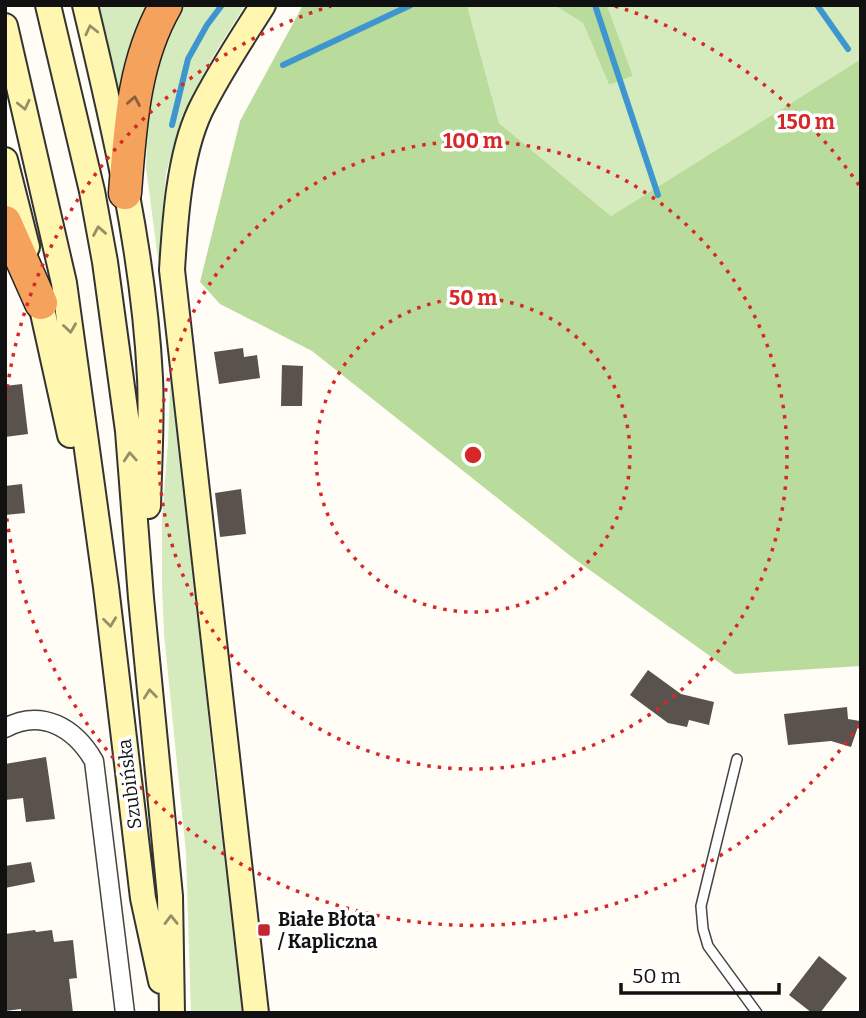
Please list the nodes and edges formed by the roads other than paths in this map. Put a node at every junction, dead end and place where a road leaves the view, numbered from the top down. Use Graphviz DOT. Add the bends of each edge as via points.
graph roads {
  1 [pos="48,5"];
  2 [pos="85,5"];
  3 [pos="166,5"];
  4 [pos="263,5"];
  5 [pos="5,26"];
  6 [pos="5,160"];
  7 [pos="125,193"];
  8 [pos="5,222"];
  9 [pos="41,303"];
  10 [pos="101,554"];
  11 [pos="141,598"];
  12 [pos="7,723"];
  13 [pos="737,759"];
  14 [pos="125,1013"];
  15 [pos="170,1013"];
  16 [pos="256,1013"];
  17 [pos="757,1013"];
  11 -- 1 [label="main road, one-way" via="128,431 105,262"];
  7 -- 2 [label="main road, one-way"];
  7 -- 3 [label="highway, one-way" via="135,96 144,56"];
  4 -- 16 [label="main road" via="199,114 182,170 172,270"];
  5 -- 10 [label="main road, one-way" via="64,282"];
  6 -- 9 [label="main road"];
  7 -- 11 [label="main road" via="142,294 150,381"];
  8 -- 9 [label="highway"];
  9 -- 10 [label="main road"];
  10 -- 15 [label="main road, Szubińska, one-way" via="143,898"];
  15 -- 11 [label="main road, Szubińska, one-way" via="170,897"];
  12 -- 14 [label="street, Szubińska" via="40,720 56,724 73,733 94,761"];
  13 -- 17 [label="lane" via="701,906 708,946"];
}
